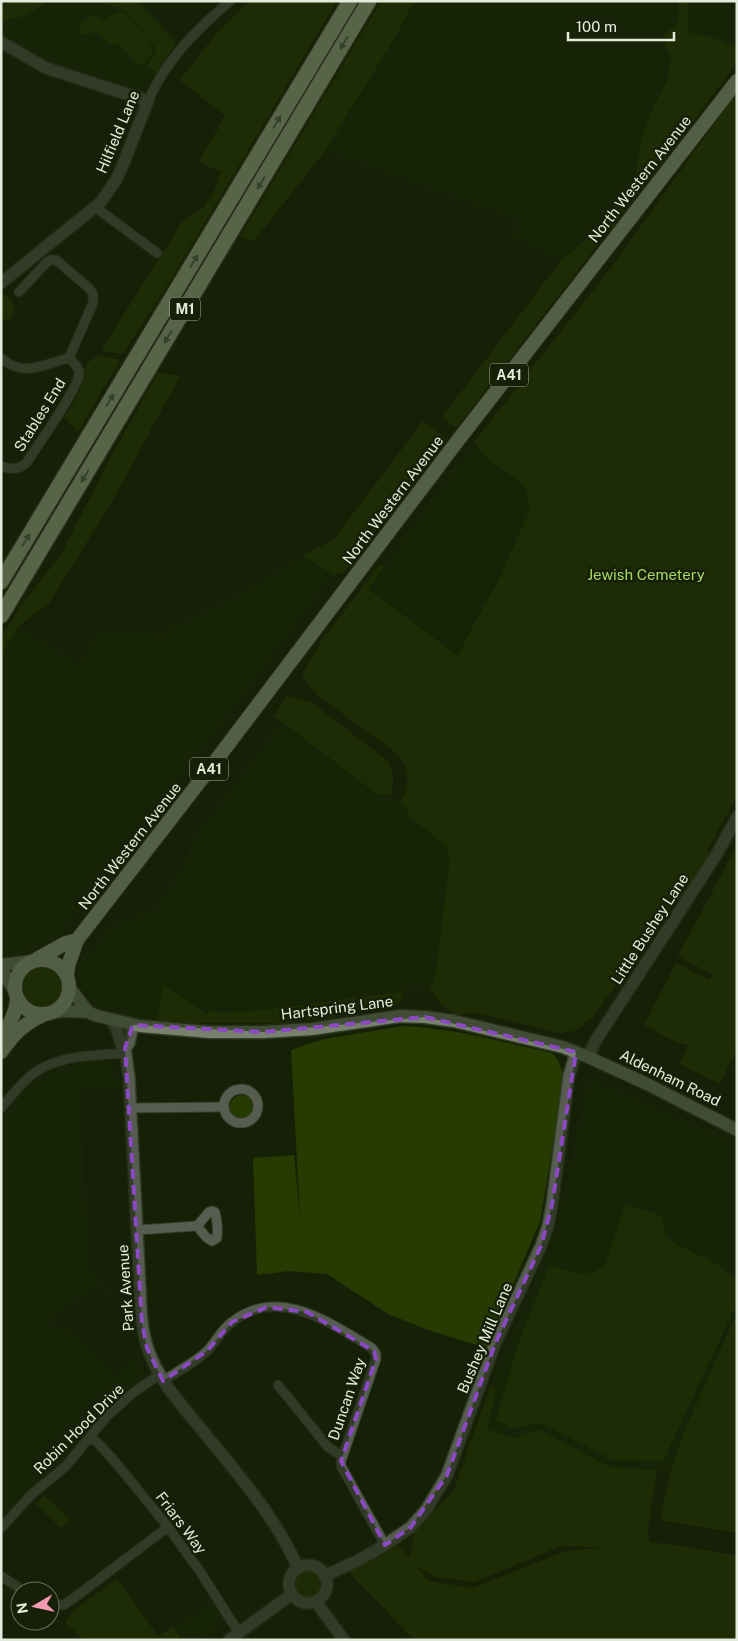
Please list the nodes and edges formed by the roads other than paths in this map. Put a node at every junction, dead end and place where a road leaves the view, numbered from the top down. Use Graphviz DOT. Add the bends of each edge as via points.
graph roads {
  1 [pos="230,1"];
  2 [pos="350,1"];
  3 [pos="369,1"];
  4 [pos="1,42"];
  5 [pos="737,81"];
  6 [pos="148,101"];
  7 [pos="95,207"];
  8 [pos="158,252"];
  9 [pos="1,283"];
  10 [pos="19,292"];
  11 [pos="1,358"];
  12 [pos="69,358"];
  13 [pos="1,466"];
  14 [pos="1,582"];
  15 [pos="1,616"];
  16 [pos="737,817"];
  17 [pos="77,940"];
  18 [pos="33,961"];
  19 [pos="1,966"];
  20 [pos="68,982"];
  21 [pos="16,995"];
  22 [pos="88,1012"];
  23 [pos="47,1014"];
  24 [pos="110,1019"];
  25 [pos="133,1025"];
  26 [pos="1,1037"];
  27 [pos="126,1051"];
  28 [pos="1,1052"];
  29 [pos="582,1054"];
  30 [pos="224,1107"];
  31 [pos="1,1108"];
  32 [pos="131,1108"];
  33 [pos="737,1130"];
  34 [pos="198,1226"];
  35 [pos="137,1230"];
  36 [pos="161,1378"];
  37 [pos="278,1385"];
  38 [pos="90,1437"];
  39 [pos="342,1456"];
  40 [pos="168,1527"];
  41 [pos="1,1528"];
  42 [pos="385,1545"];
  43 [pos="298,1568"];
  44 [pos="324,1576"];
  45 [pos="292,1594"];
  46 [pos="316,1602"];
  47 [pos="60,1604"];
  48 [pos="234,1636"];
  49 [pos="344,1640"];
  1 -- 6 [label="street, Hilfield Lane" via="183,46 163,72"];
  14 -- 2 [label="highway, M1, one-way"];
  3 -- 15 [label="highway, M1, one-way"];
  4 -- 6 [label="street" via="46,68"];
  5 -- 17 [label="highway, North Western Avenue / A41"];
  6 -- 7 [label="street, Hilfield Lane" via="120,172"];
  7 -- 8 [label="street"];
  7 -- 9 [label="street, Hilfield Lane"];
  10 -- 12 [label="street" via="52,259 91,291 93,304"];
  11 -- 12 [label="street" via="25,369"];
  12 -- 13 [label="street, Stables End" via="80,376 72,392 27,462 14,469"];
  16 -- 29 [label="street, Little Bushey Lane" via="596,1040"];
  17 -- 18 [label="highway"];
  17 -- 20 [label="highway, North Western Avenue / A41" via="68,966"];
  18 -- 19 [label="main road"];
  18 -- 20 [label="highway" via="55,963 62,968"];
  18 -- 21 [label="highway" via="24,966 16,978"];
  19 -- 21 [label="main road"];
  20 -- 22 [label="main road"];
  20 -- 23 [label="highway" via="65,1002"];
  21 -- 23 [label="highway" via="28,1011"];
  21 -- 26 [label="highway" via="17,1008"];
  22 -- 23 [label="main road, Hartspring Lane"];
  22 -- 24 [label="main road, Hartspring Lane"];
  23 -- 28 [label="highway" via="28,1022"];
  24 -- 25 [label="main road, Hartspring Lane"];
  24 -- 27 [label="street, Park Avenue"];
  25 -- 27 [label="street, Park Avenue"];
  25 -- 29 [label="main road, Hartspring Lane" via="210,1032 263,1032 312,1029 387,1017 425,1017 454,1021"];
  27 -- 31 [label="street" via="70,1058 48,1065 31,1075"];
  27 -- 32 [label="street, Park Avenue"];
  29 -- 33 [label="main road, Aldenham Road"];
  29 -- 42 [label="street, Bushey Mill Lane" via="569,1076 552,1205 541,1246 495,1344 447,1475 426,1510 411,1527"];
  30 -- 32 [label="street"];
  32 -- 35 [label="street, Park Avenue"];
  34 -- 35 [label="street"];
  35 -- 36 [label="street, Park Avenue" via="142,1323"];
  36 -- 38 [label="street, Robin Hood Drive" via="134,1392 106,1417"];
  36 -- 39 [label="street, Duncan Way" via="207,1351 232,1322 255,1310 287,1308 321,1318 372,1348 376,1354"];
  36 -- 43 [label="street, Park Avenue" via="256,1498 290,1549"];
  37 -- 39 [label="street" via="328,1447"];
  38 -- 40 [label="street, Friars Way" via="117,1464"];
  38 -- 41 [label="street, Robin Hood Drive" via="66,1466 31,1495"];
  39 -- 42 [label="street, Duncan Way" via="341,1466"];
  40 -- 47 [label="street" via="70,1601"];
  40 -- 48 [label="street, Friars Way" via="201,1573"];
  42 -- 44 [label="street, Bushey Mill Lane"];
  43 -- 44 [label="street" via="313,1566"];
  43 -- 45 [label="street" via="289,1582"];
  44 -- 46 [label="street" via="327,1585"];
  45 -- 46 [label="street" via="304,1603"];
  45 -- 48 [label="street"];
  46 -- 49 [label="street"];
}
